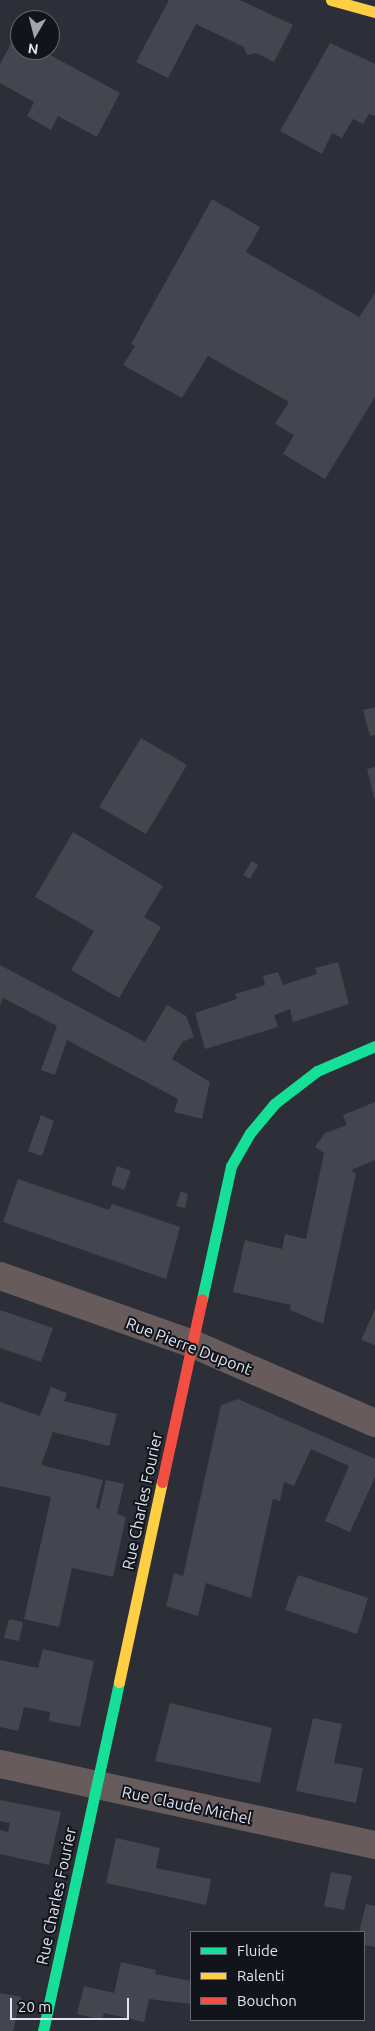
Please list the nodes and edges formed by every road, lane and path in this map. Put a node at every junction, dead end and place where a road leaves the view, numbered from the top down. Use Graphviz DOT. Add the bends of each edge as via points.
graph roads {
  1 [pos="331,0"];
  2 [pos="375,12"];
  3 [pos="375,1046"];
  4 [pos="0,1276"];
  5 [pos="192,1344"];
  6 [pos="375,1423"];
  7 [pos="0,1764"];
  8 [pos="96,1785"];
  9 [pos="375,1845"];
  10 [pos="43,2031"];
  1 -- 2 [label="street"];
  3 -- 5 [label="street, Rue Charles Fourier" via="317,1071 274,1104 250,1133 231,1166"];
  4 -- 5 [label="street, Rue Pierre Dupont"];
  5 -- 6 [label="street, Rue Pierre Dupont"];
  5 -- 8 [label="street, Rue Charles Fourier"];
  7 -- 8 [label="street, Rue Claude Michel"];
  8 -- 9 [label="street, Rue Claude Michel"];
  8 -- 10 [label="street, Rue Charles Fourier"];
}
